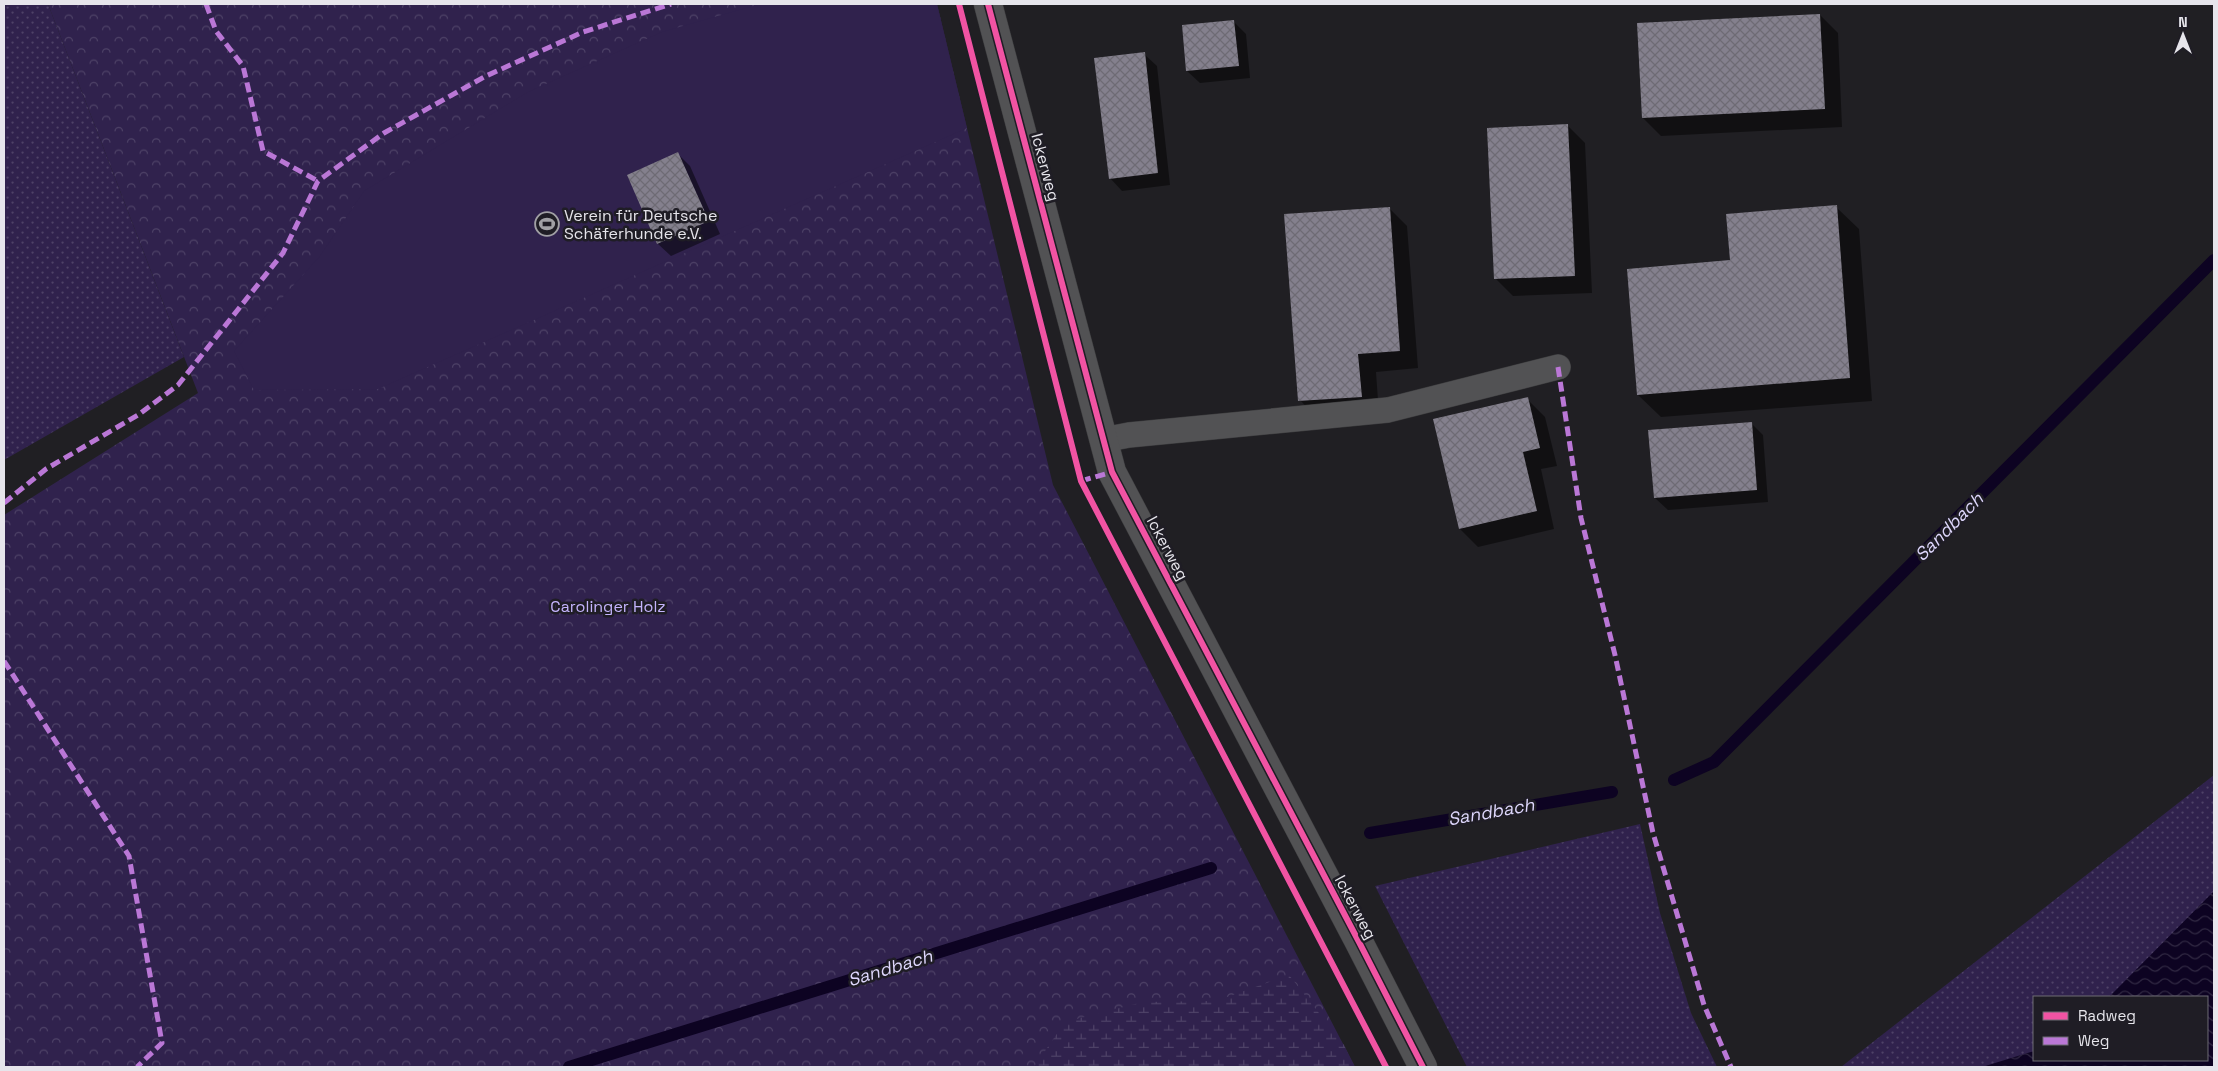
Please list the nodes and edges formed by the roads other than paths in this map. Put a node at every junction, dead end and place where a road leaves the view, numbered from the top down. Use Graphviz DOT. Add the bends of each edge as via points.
graph roads {
  1 [pos="988,4"];
  2 [pos="1558,367"];
  3 [pos="1104,440"];
  4 [pos="1423,1067"];
  1 -- 3 [label="street, Ickerweg"];
  2 -- 3 [label="lane" via="1388,410"];
  3 -- 4 [label="street, Ickerweg" via="1112,472"];
}
